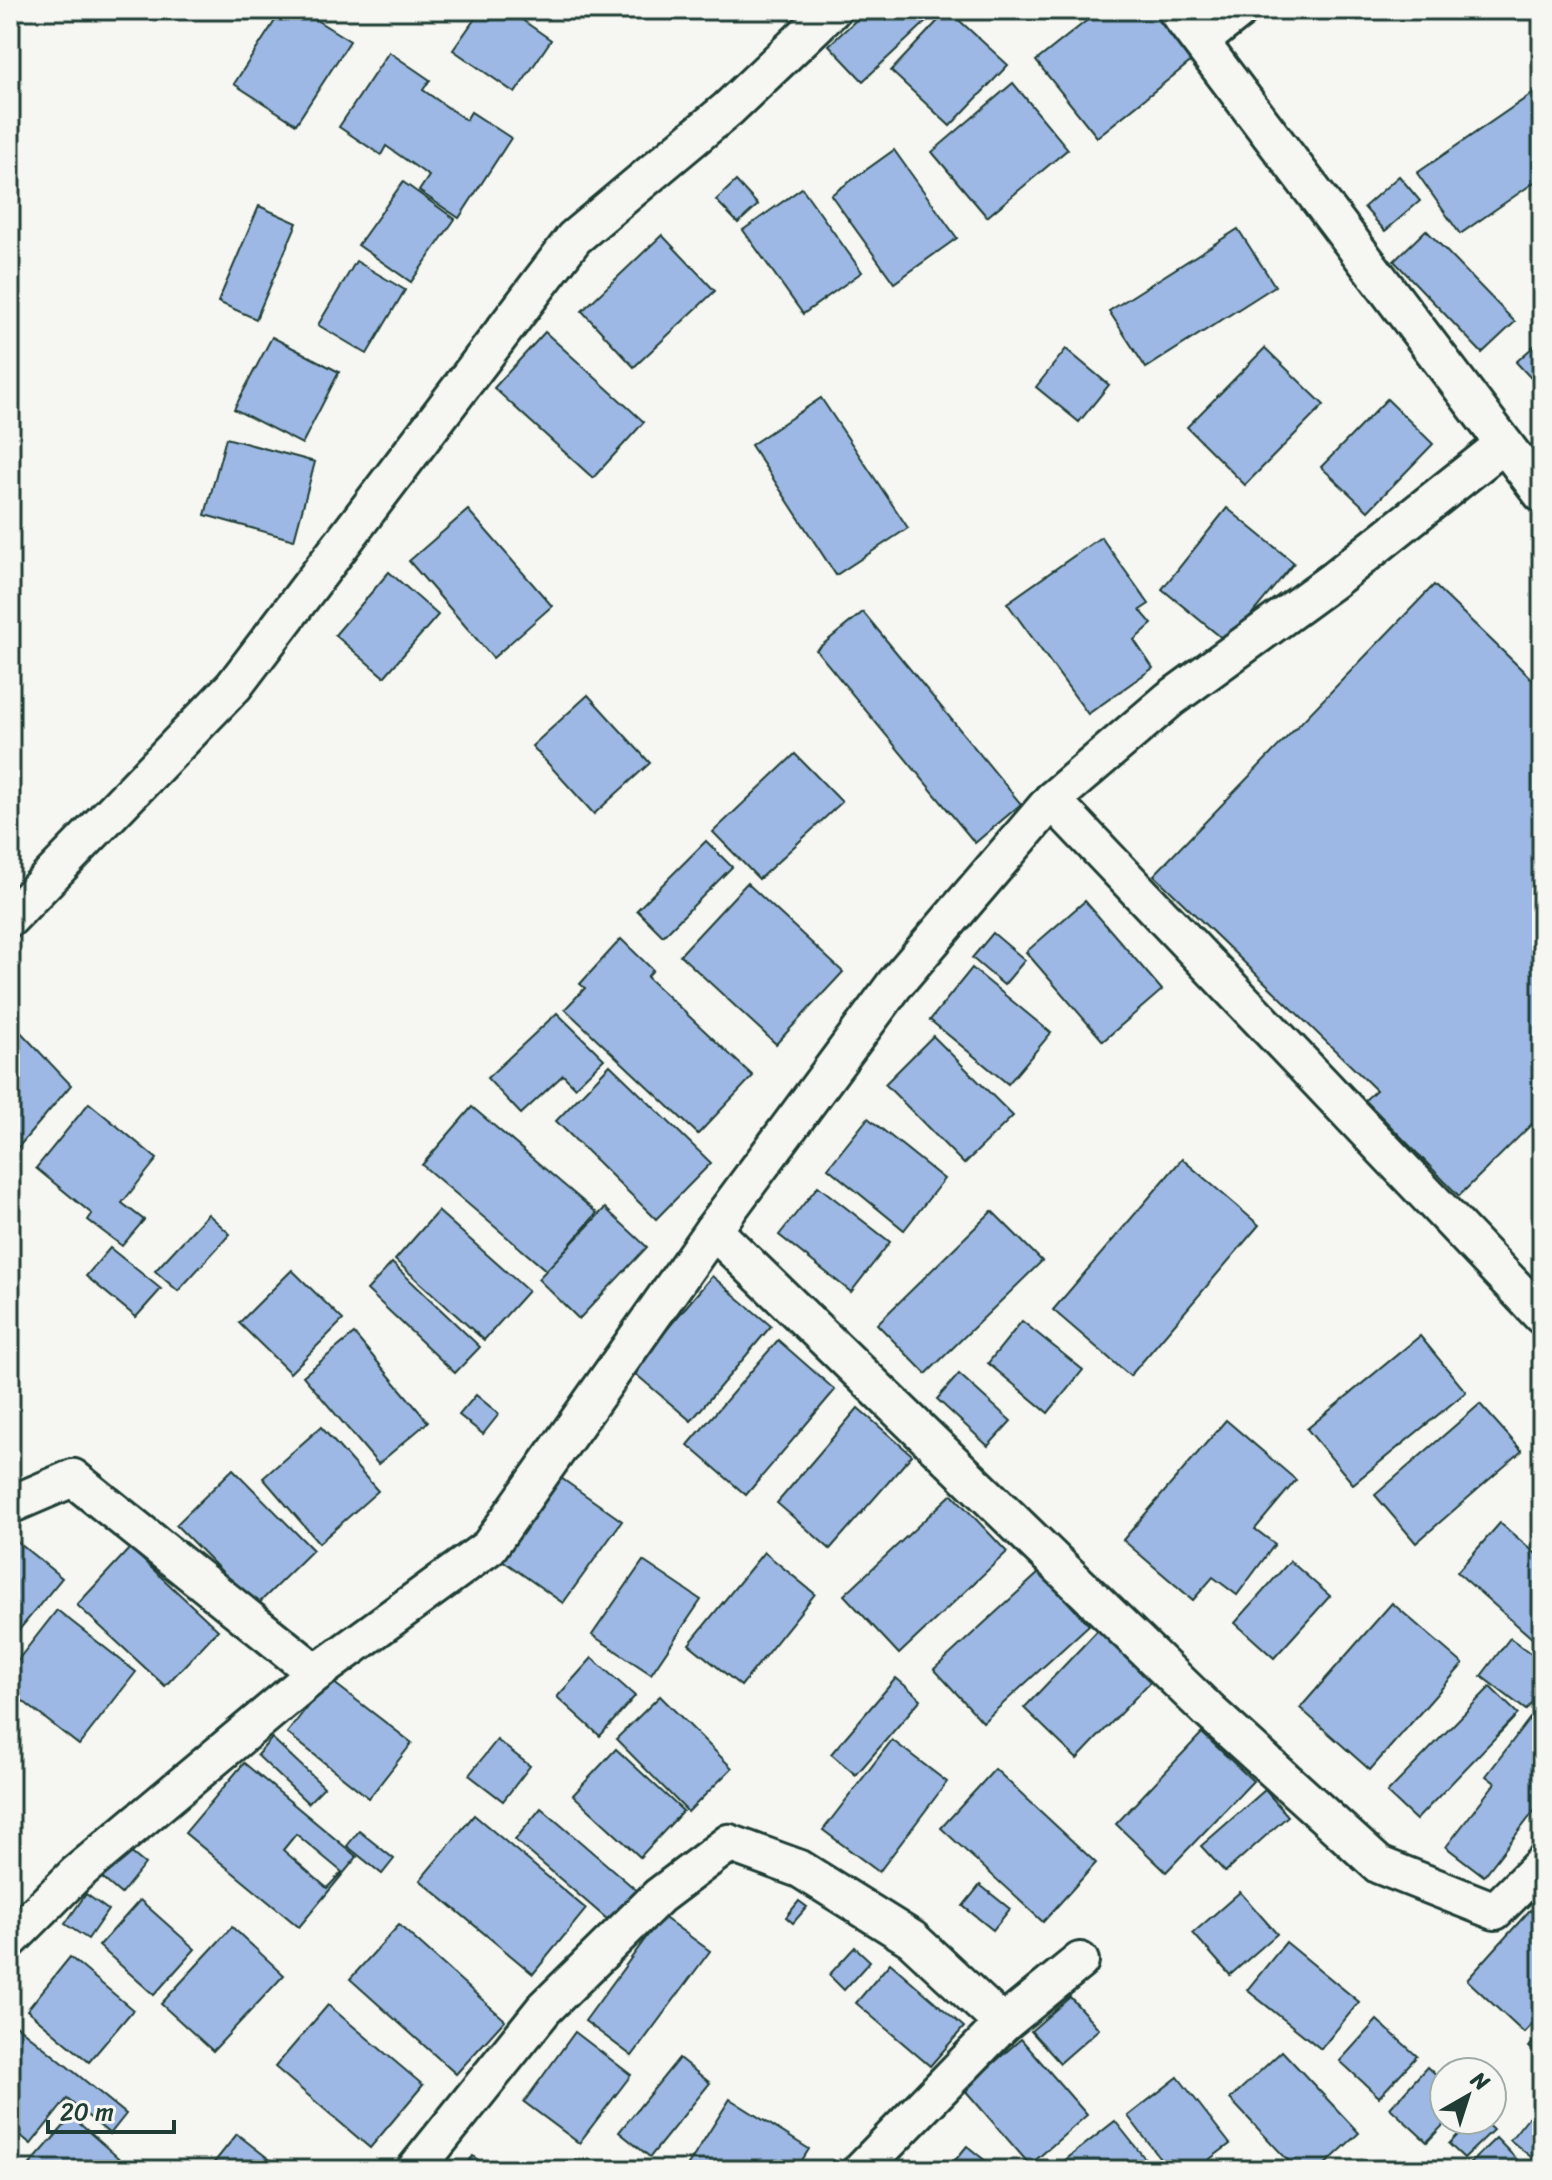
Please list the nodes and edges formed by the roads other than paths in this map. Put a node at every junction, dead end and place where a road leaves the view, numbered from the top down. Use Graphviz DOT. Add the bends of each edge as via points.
graph roads {
  1 [pos="832,10"];
  2 [pos="1176,10"];
  3 [pos="1240,10"];
  4 [pos="1201,41"];
  5 [pos="1504,444"];
  6 [pos="1542,494"];
  7 [pos="1052,800"];
  8 [pos="10,918"];
  9 [pos="713,1230"];
  10 [pos="1542,1316"];
  11 [pos="10,1505"];
  12 [pos="316,1673"];
  13 [pos="1542,1864"];
  14 [pos="10,1940"];
  15 [pos="1080,1961"];
  16 [pos="1003,2024"];
  17 [pos="415,2170"];
  18 [pos="861,2170"];
  1 -- 8 [label="street" via="728,109 574,238 234,686"];
  2 -- 4 [label="street"];
  3 -- 4 [label="street"];
  4 -- 5 [label="street"];
  5 -- 6 [label="street"];
  5 -- 7 [label="street" via="1332,581 1170,699"];
  7 -- 9 [label="street" via="895,984"];
  7 -- 10 [label="street"];
  9 -- 12 [label="street" via="489,1547"];
  9 -- 13 [label="street" via="1210,1712 1379,1865 1495,1911"];
  11 -- 12 [label="street" via="73,1478"];
  12 -- 14 [label="street" via="76,1874"];
  15 -- 16 [label="street"];
  16 -- 17 [label="street" via="912,1939 800,1869 729,1843 659,1896 544,2009"];
  16 -- 18 [label="street"];
}
